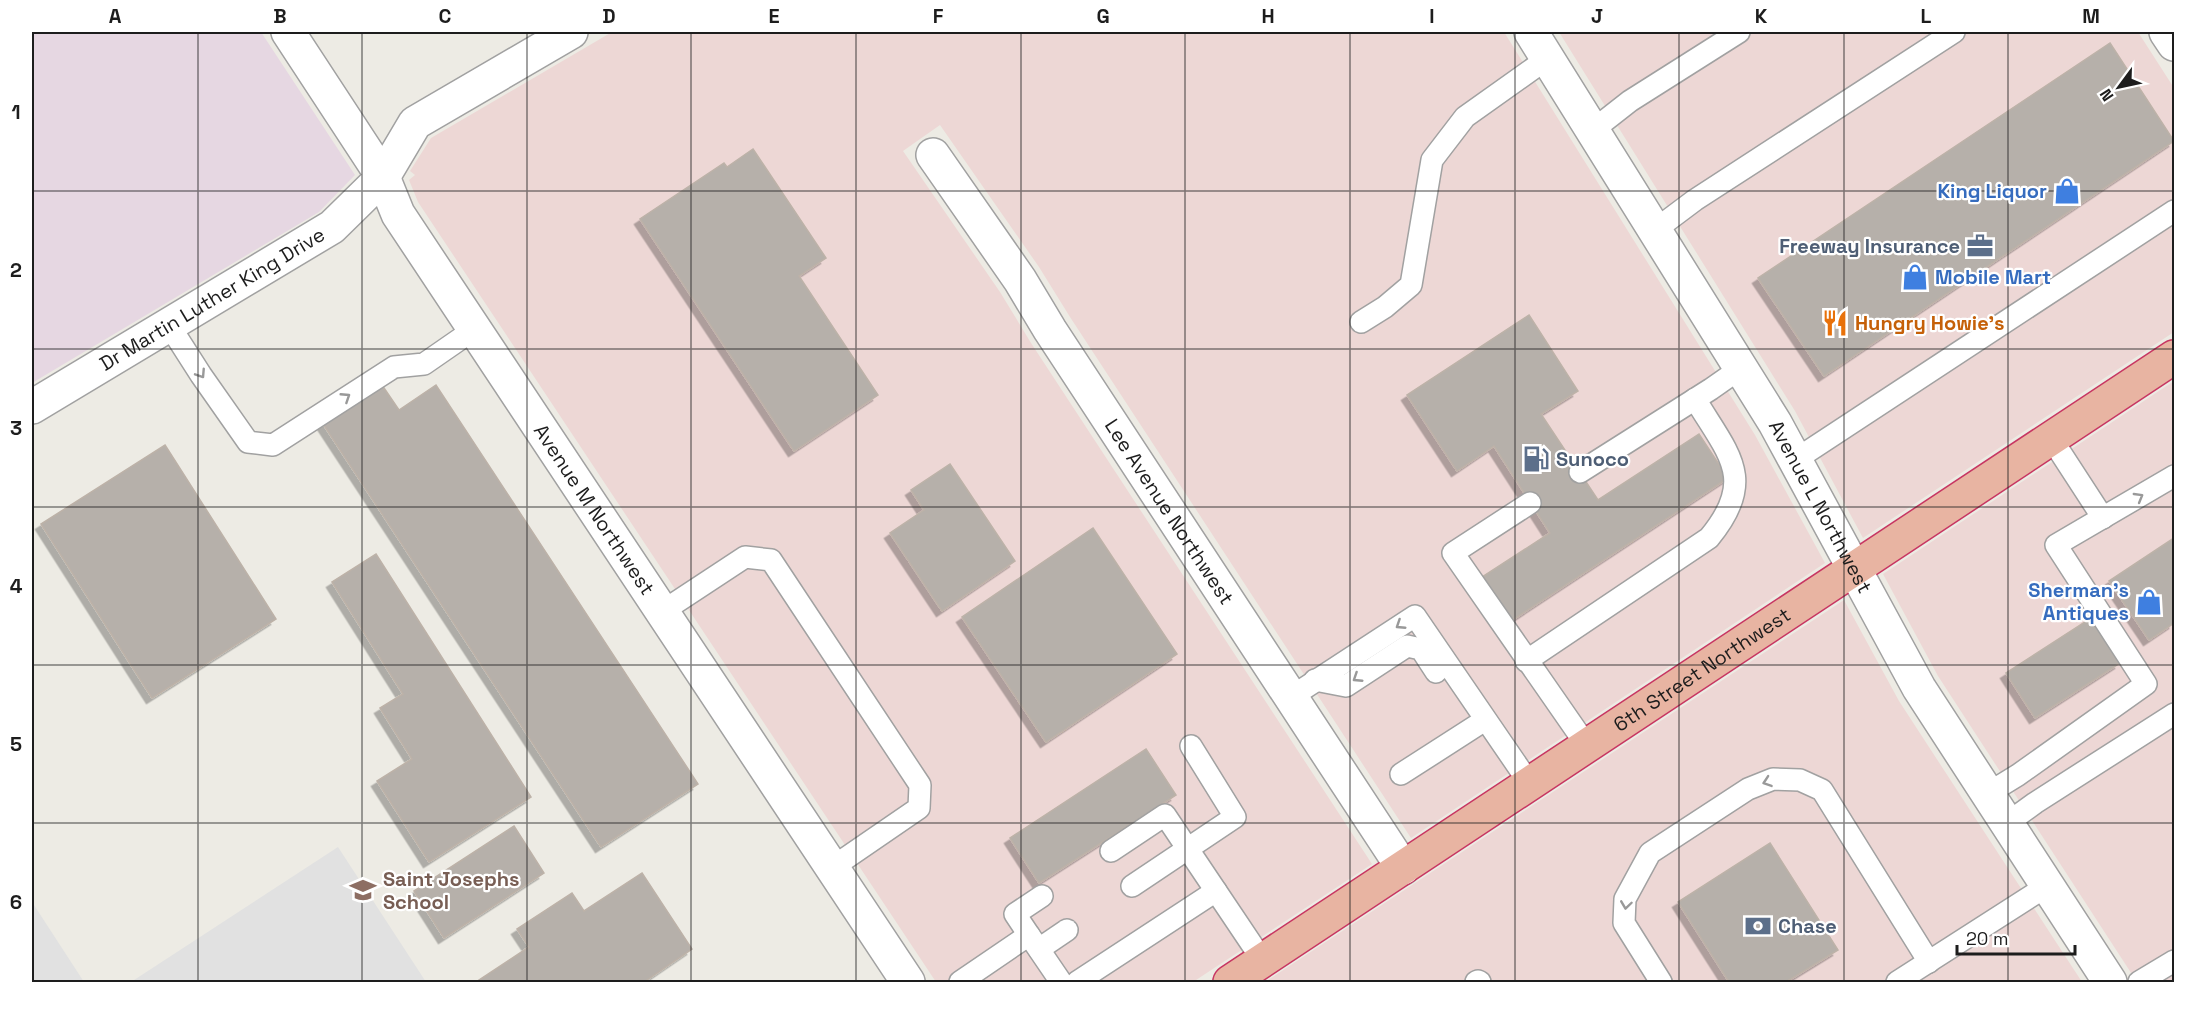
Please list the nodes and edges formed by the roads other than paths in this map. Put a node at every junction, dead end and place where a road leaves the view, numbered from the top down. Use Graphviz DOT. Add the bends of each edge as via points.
graph roads {
  1 [pos="288,32"];
  2 [pos="571,32"];
  3 [pos="1739,32"];
  4 [pos="1954,32"];
  5 [pos="2166,32"];
  6 [pos="2175,44"];
  7 [pos="1540,45"];
  8 [pos="1593,130"];
  9 [pos="933,155"];
  10 [pos="383,177"];
  11 [pos="2175,212"];
  12 [pos="1655,230"];
  13 [pos="1361,322"];
  14 [pos="169,325"];
  15 [pos="476,328"];
  16 [pos="2175,357"];
  17 [pos="1741,368"];
  18 [pos="1695,399"];
  19 [pos="32,407"];
  20 [pos="2051,438"];
  21 [pos="1795,460"];
  22 [pos="1580,472"];
  23 [pos="2175,476"];
  24 [pos="1530,503"];
  25 [pos="2103,518"];
  26 [pos="1853,569"];
  27 [pos="663,611"];
  28 [pos="1526,661"];
  29 [pos="1303,688"];
  30 [pos="2175,714"];
  31 [pos="1483,716"];
  32 [pos="1191,746"];
  33 [pos="1587,746"];
  34 [pos="1401,774"];
  35 [pos="1530,784"];
  36 [pos="1987,794"];
  37 [pos="2006,824"];
  38 [pos="1187,849"];
  39 [pos="1112,851"];
  40 [pos="833,867"];
  41 [pos="1403,868"];
  42 [pos="1132,886"];
  43 [pos="2047,886"];
  44 [pos="1216,891"];
  45 [pos="1042,896"];
  46 [pos="1066,930"];
  47 [pos="1034,942"];
  48 [pos="2175,960"];
  49 [pos="1263,961"];
  50 [pos="1929,962"];
  51 [pos="908,982"];
  52 [pos="960,982"];
  53 [pos="1061,982"];
  54 [pos="1077,982"];
  55 [pos="1230,982"];
  56 [pos="1661,982"];
  57 [pos="1897,982"];
  58 [pos="2109,982"];
  59 [pos="2139,982"];
  1 -- 10 [label="street, Avenue M Northwest"];
  2 -- 10 [label="street" via="415,123"];
  3 -- 8 [label="lane" via="1630,101"];
  4 -- 12 [label="lane"];
  5 -- 6 [label="street"];
  7 -- 8 [label="street, Avenue L Northwest"];
  7 -- 13 [label="lane" via="1465,117 1432,160 1411,285"];
  8 -- 12 [label="street, Avenue L Northwest"];
  9 -- 29 [label="street, Lee Avenue Northwest" via="1050,330"];
  10 -- 14 [label="street, Dr Martin Luther King Drive" via="332,227"];
  10 -- 15 [label="street, Avenue M Northwest" via="398,214"];
  11 -- 21 [label="lane"];
  12 -- 17 [label="street, Avenue L Northwest"];
  14 -- 15 [label="lane, one-way" via="248,442 273,445 394,367 424,364"];
  14 -- 19 [label="street, Dr Martin Luther King Drive"];
  15 -- 27 [label="street, Avenue M Northwest"];
  16 -- 20 [label="highway, 6th Street Northwest"];
  17 -- 18 [label="lane"];
  17 -- 21 [label="street, Avenue L Northwest"];
  18 -- 22 [label="lane"];
  18 -- 28 [label="lane" via="1732,461 1736,479 1723,521 1709,538"];
  20 -- 25 [label="lane"];
  20 -- 26 [label="highway, 6th Street Northwest"];
  21 -- 26 [label="street, Avenue L Northwest"];
  25 -- 23 [label="lane, one-way"];
  24 -- 28 [label="lane" via="1453,554"];
  25 -- 36 [label="lane" via="2056,545 2146,684"];
  26 -- 33 [label="highway, 6th Street Northwest"];
  26 -- 36 [label="street, Avenue L Northwest" via="1919,688"];
  27 -- 40 [label="street, Avenue M Northwest"];
  27 -- 40 [label="lane" via="745,557 771,560 797,599 920,785 919,808"];
  28 -- 33 [label="lane"];
  31 -- 29 [label="lane, one-way" via="1459,706 1420,649 1407,646 1346,686"];
  31 -- 29 [label="lane, one-way" via="1415,616"];
  29 -- 41 [label="street, Lee Avenue Northwest"];
  30 -- 37 [label="lane"];
  31 -- 34 [label="lane"];
  31 -- 35 [label="lane"];
  32 -- 38 [label="lane" via="1235,817"];
  33 -- 35 [label="highway, 6th Street Northwest"];
  35 -- 41 [label="highway, 6th Street Northwest"];
  36 -- 37 [label="street, Avenue L Northwest"];
  37 -- 43 [label="street, Avenue L Northwest"];
  38 -- 39 [label="lane" via="1165,815"];
  38 -- 42 [label="lane"];
  38 -- 44 [label="lane"];
  40 -- 51 [label="street, Avenue M Northwest"];
  41 -- 49 [label="highway, 6th Street Northwest"];
  43 -- 50 [label="lane"];
  43 -- 58 [label="street, Avenue L Northwest"];
  44 -- 49 [label="lane"];
  44 -- 54 [label="lane"];
  45 -- 47 [label="lane" via="1014,914"];
  46 -- 47 [label="lane"];
  47 -- 52 [label="lane"];
  47 -- 53 [label="lane"];
  48 -- 59 [label="lane"];
  49 -- 55 [label="highway, 6th Street Northwest"];
  50 -- 56 [label="lane, one-way" via="1822,790 1800,780 1773,779 1748,789 1650,853 1625,899 1624,923"];
  50 -- 57 [label="lane"];
}
